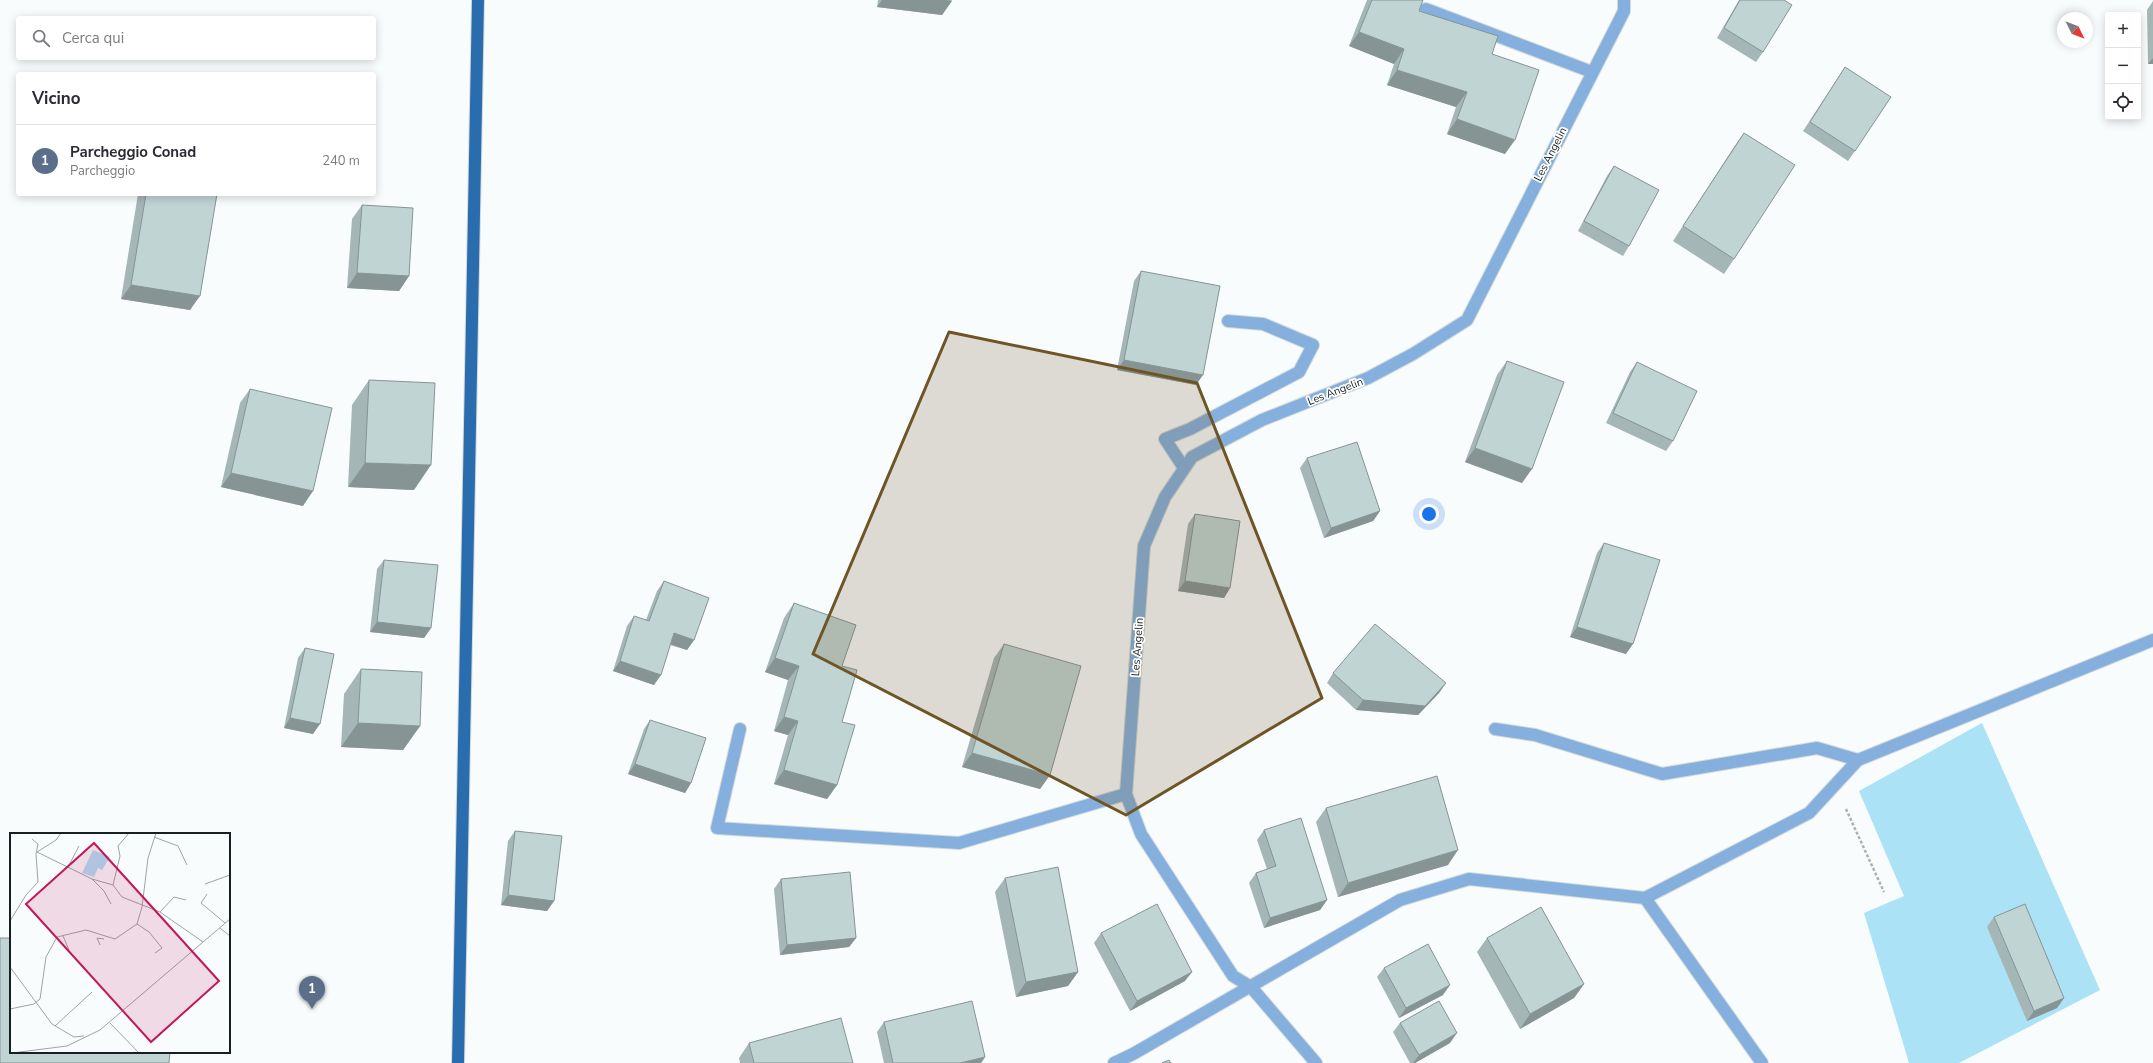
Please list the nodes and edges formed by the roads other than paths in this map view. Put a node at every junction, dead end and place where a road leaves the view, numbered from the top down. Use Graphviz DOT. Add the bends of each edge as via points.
graph roads {
  1 [pos="478,0"];
  2 [pos="1624,0"];
  3 [pos="1426,9"];
  4 [pos="1592,72"];
  5 [pos="1228,321"];
  6 [pos="1184,468"];
  7 [pos="2152,644"];
  8 [pos="1495,729"];
  9 [pos="740,730"];
  10 [pos="1858,760"];
  11 [pos="1126,794"];
  12 [pos="1645,898"];
  13 [pos="1251,986"];
  14 [pos="458,1063"];
  15 [pos="1114,1063"];
  16 [pos="1316,1063"];
  17 [pos="1762,1063"];
  1 -- 14 [label="main road"];
  2 -- 4 [label="street, Les Angelin" via="1624,11"];
  3 -- 4 [label="street"];
  4 -- 6 [label="street, Les Angelin" via="1467,320 1413,354 1368,378 1262,420 1192,457"];
  5 -- 6 [label="street" via="1263,324 1314,345 1299,372 1190,429 1165,439"];
  6 -- 11 [label="street, Les Angelin" via="1165,497 1144,546"];
  7 -- 10 [label="street"];
  8 -- 10 [label="street" via="1535,735 1662,774 1817,748"];
  9 -- 11 [label="street" via="717,828 959,843"];
  10 -- 12 [label="street" via="1809,813"];
  11 -- 13 [label="street" via="1141,834 1233,976"];
  12 -- 13 [label="street" via="1469,879 1400,900"];
  12 -- 17 [label="street"];
  13 -- 15 [label="street"];
  13 -- 16 [label="street"];
}
